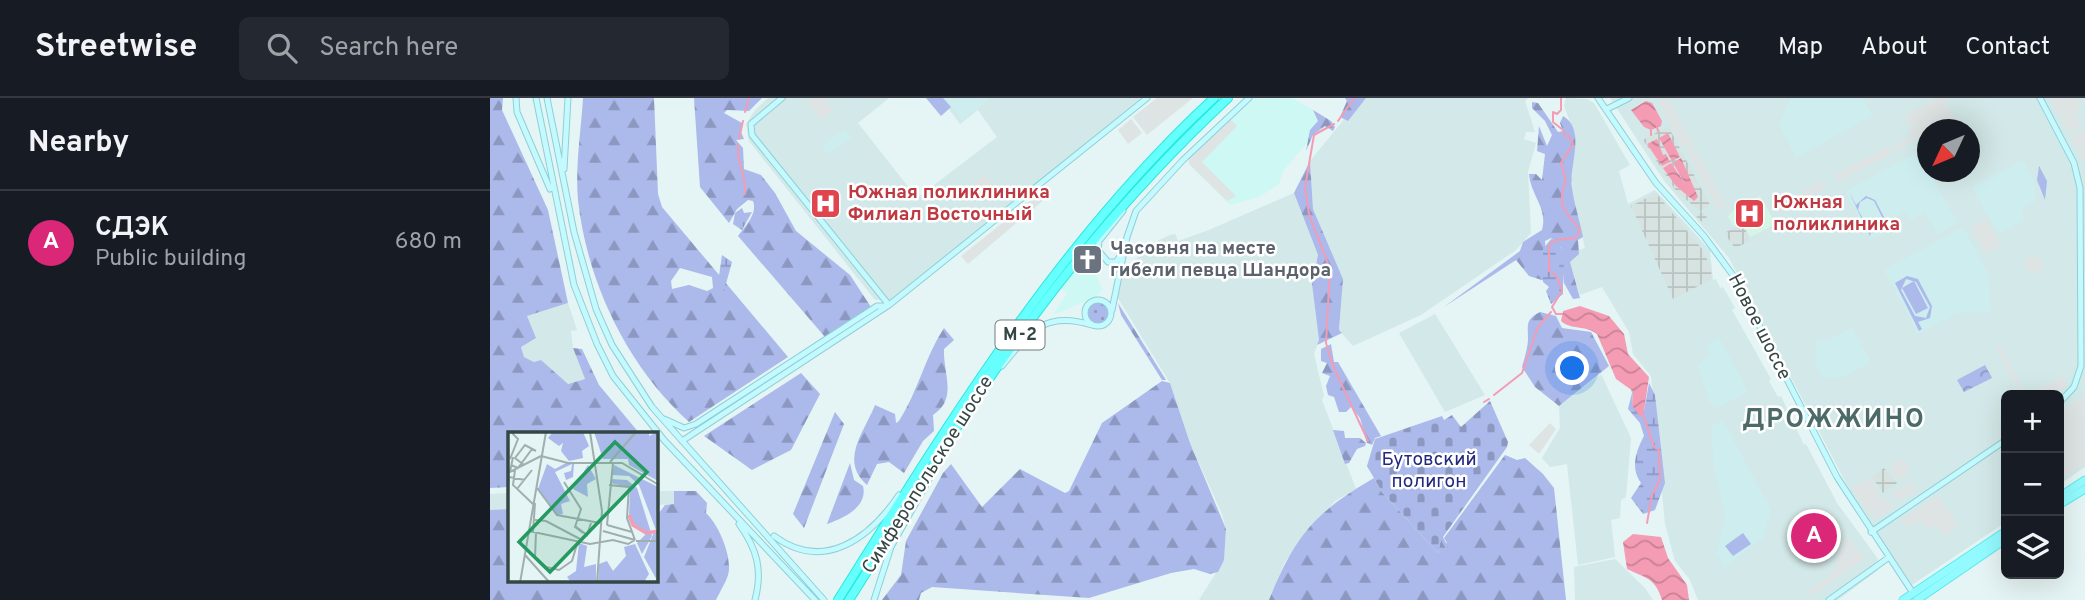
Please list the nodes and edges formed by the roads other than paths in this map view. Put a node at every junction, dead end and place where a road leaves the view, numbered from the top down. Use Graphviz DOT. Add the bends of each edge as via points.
graph roads {
  1 [pos="516,98"];
  2 [pos="536,98"];
  3 [pos="547,98"];
  4 [pos="568,98"];
  5 [pos="782,98"];
  6 [pos="1147,98"];
  7 [pos="1214,98"];
  8 [pos="1228,98"];
  9 [pos="1249,98"];
  10 [pos="1598,98"];
  11 [pos="1629,98"];
  12 [pos="2040,98"];
  13 [pos="1607,109"];
  14 [pos="565,187"];
  15 [pos="1137,191"];
  16 [pos="555,200"];
  17 [pos="1125,246"];
  18 [pos="889,305"];
  19 [pos="1112,310"];
  20 [pos="1092,325"];
  21 [pos="976,398"];
  22 [pos="2064,398"];
  23 [pos="662,419"];
  24 [pos="948,423"];
  25 [pos="956,431"];
  26 [pos="658,432"];
  27 [pos="658,432"];
  28 [pos="682,441"];
  29 [pos="2001,443"];
  30 [pos="2085,480"];
  31 [pos="2085,489"];
  32 [pos="2064,494"];
  33 [pos="718,496"];
  34 [pos="2064,502"];
  35 [pos="752,518"];
  36 [pos="1871,532"];
  37 [pos="2001,535"];
  38 [pos="2001,542"];
  39 [pos="1888,558"];
  40 [pos="1915,597"];
  41 [pos="755,600"];
  42 [pos="815,600"];
  43 [pos="824,600"];
  44 [pos="838,600"];
  45 [pos="849,600"];
  46 [pos="874,600"];
  47 [pos="1829,600"];
  48 [pos="1903,600"];
  1 -- 16 [label="street" via="517,112"];
  2 -- 16 [label="street"];
  3 -- 14 [label="street"];
  4 -- 14 [label="street"];
  5 -- 18 [label="street" via="751,124 752,135"];
  6 -- 18 [label="street"];
  7 -- 24 [label="highway, Симферопольское шоссе / М-2" via="1074,249 1016,323"];
  8 -- 15 [label="highway, Симферопольское шоссе / М-2"];
  9 -- 17 [label="street" via="1141,204"];
  10 -- 13 [label="street, Новое шоссе"];
  11 -- 13 [label="street"];
  12 -- 22 [label="street" via="2074,163 2080,188 2081,366 2074,387"];
  13 -- 36 [label="street, Новое шоссе" via="1656,183 1735,278 1816,438"];
  14 -- 23 [label="street" via="596,309 627,373"];
  15 -- 17 [label="street" via="1098,250 1104,260 1113,262 1122,256"];
  15 -- 21 [label="highway, Симферопольское шоссе / М-2" via="1057,286"];
  16 -- 26 [label="street" via="581,307 613,376"];
  17 -- 19 [label="street"];
  18 -- 23 [label="street" via="877,306 696,424 684,428"];
  18 -- 28 [label="street"];
  19 -- 20 [label="street" via="1107,324"];
  19 -- 20 [label="street" via="1104,301 1090,303 1085,313"];
  20 -- 21 [label="street" via="1058,320 1034,328"];
  21 -- 25 [label="highway, Симферопольское шоссе / М-2"];
  23 -- 28 [label="street"];
  24 -- 35 [label="street" via="882,519 857,541 830,550 804,550 782,542"];
  24 -- 44 [label="highway, Симферопольское шоссе / М-2"];
  25 -- 45 [label="highway, Симферопольское шоссе / М-2"];
  25 -- 46 [label="street" via="891,547"];
  27 -- 33 [label="street"];
  28 -- 35 [label="street"];
  29 -- 36 [label="street"];
  30 -- 32 [label="main road"];
  31 -- 34 [label="main road"];
  33 -- 41 [label="street" via="758,558"];
  33 -- 42 [label="street"];
  35 -- 43 [label="street"];
  36 -- 39 [label="street, Новое шоссе"];
  37 -- 40 [label="main road"];
  38 -- 40 [label="main road"];
  39 -- 40 [label="street, Новое шоссе"];
  39 -- 47 [label="street"];
  40 -- 48 [label="main road"];
}
